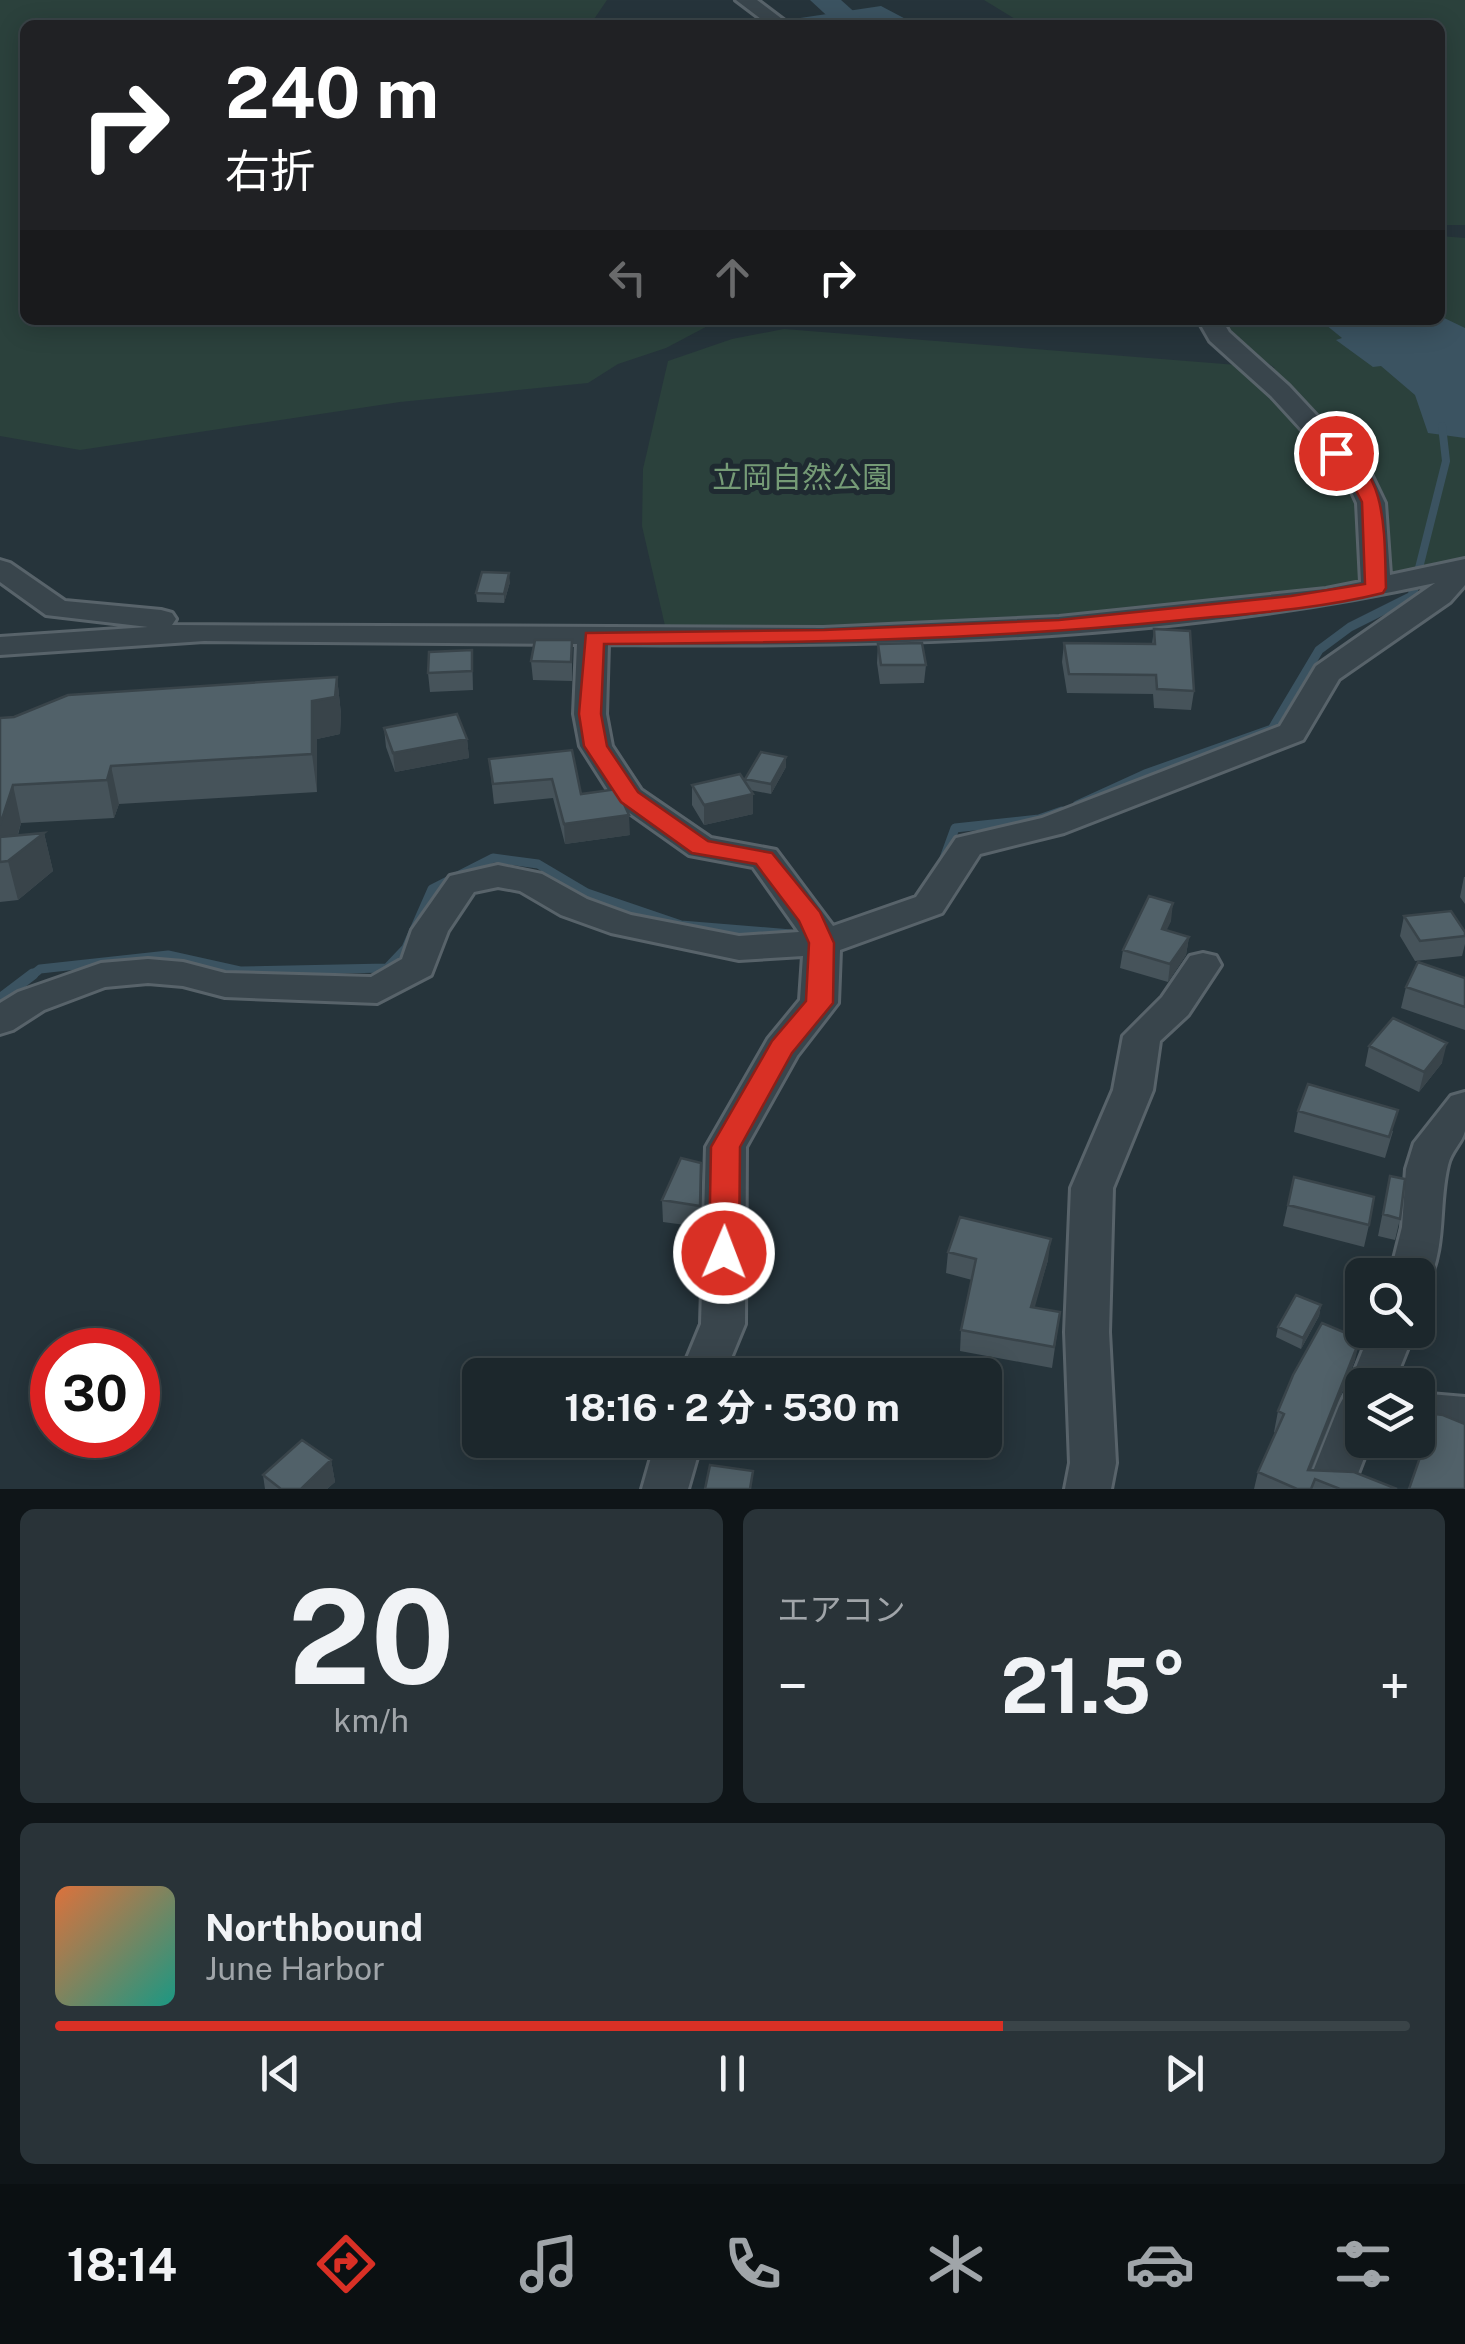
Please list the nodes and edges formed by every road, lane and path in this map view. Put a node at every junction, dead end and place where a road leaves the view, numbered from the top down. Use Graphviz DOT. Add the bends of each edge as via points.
graph roads {
  1 [pos="744,0"];
  2 [pos="774,20"];
  3 [pos="1213,325"];
  4 [pos="0,569"];
  5 [pos="1464,569"];
  6 [pos="1387,585"];
  7 [pos="204,632"];
  8 [pos="593,637"];
  9 [pos="0,646"];
  10 [pos="816,931"];
  11 [pos="1203,965"];
  12 [pos="0,1021"];
  13 [pos="1465,1106"];
  14 [pos="1415,1258"];
  15 [pos="709,1358"];
  16 [pos="1435,1413"];
  17 [pos="1465,1416"];
  18 [pos="1345,1449"];
  19 [pos="674,1458"];
  20 [pos="665,1489"];
  21 [pos="1088,1489"];
  22 [pos="1329,1489"];
  1 -- 2 [label="street"];
  3 -- 6 [label="street" via="1357,474 1372,502"];
  4 -- 7 [label="street" via="57,609 162,620"];
  5 -- 6 [label="street"];
  5 -- 10 [label="street" via="1440,596 1327,673 1292,733 1052,826 968,846 929,905"];
  6 -- 8 [label="street" via="1059,626 824,637"];
  7 -- 8 [label="street"];
  7 -- 9 [label="street"];
  8 -- 10 [label="street" via="590,714 596,746 629,797 701,847 764,858"];
  10 -- 12 [label="street" via="739,948 624,926 530,882 498,876 462,884 430,930 418,966 377,990 225,985 183,974 132,972 100,975 31,1000"];
  10 -- 15 [label="street" via="820,1003 782,1048 726,1147 723,1324"];
  11 -- 21 [label="street" via="1175,1006 1142,1036 1133,1090 1092,1188"];
  13 -- 14 [label="street" via="1434,1143"];
  16 -- 17 [label="street"];
  18 -- 22 [label="street"];
  19 -- 20 [label="street"];
}
